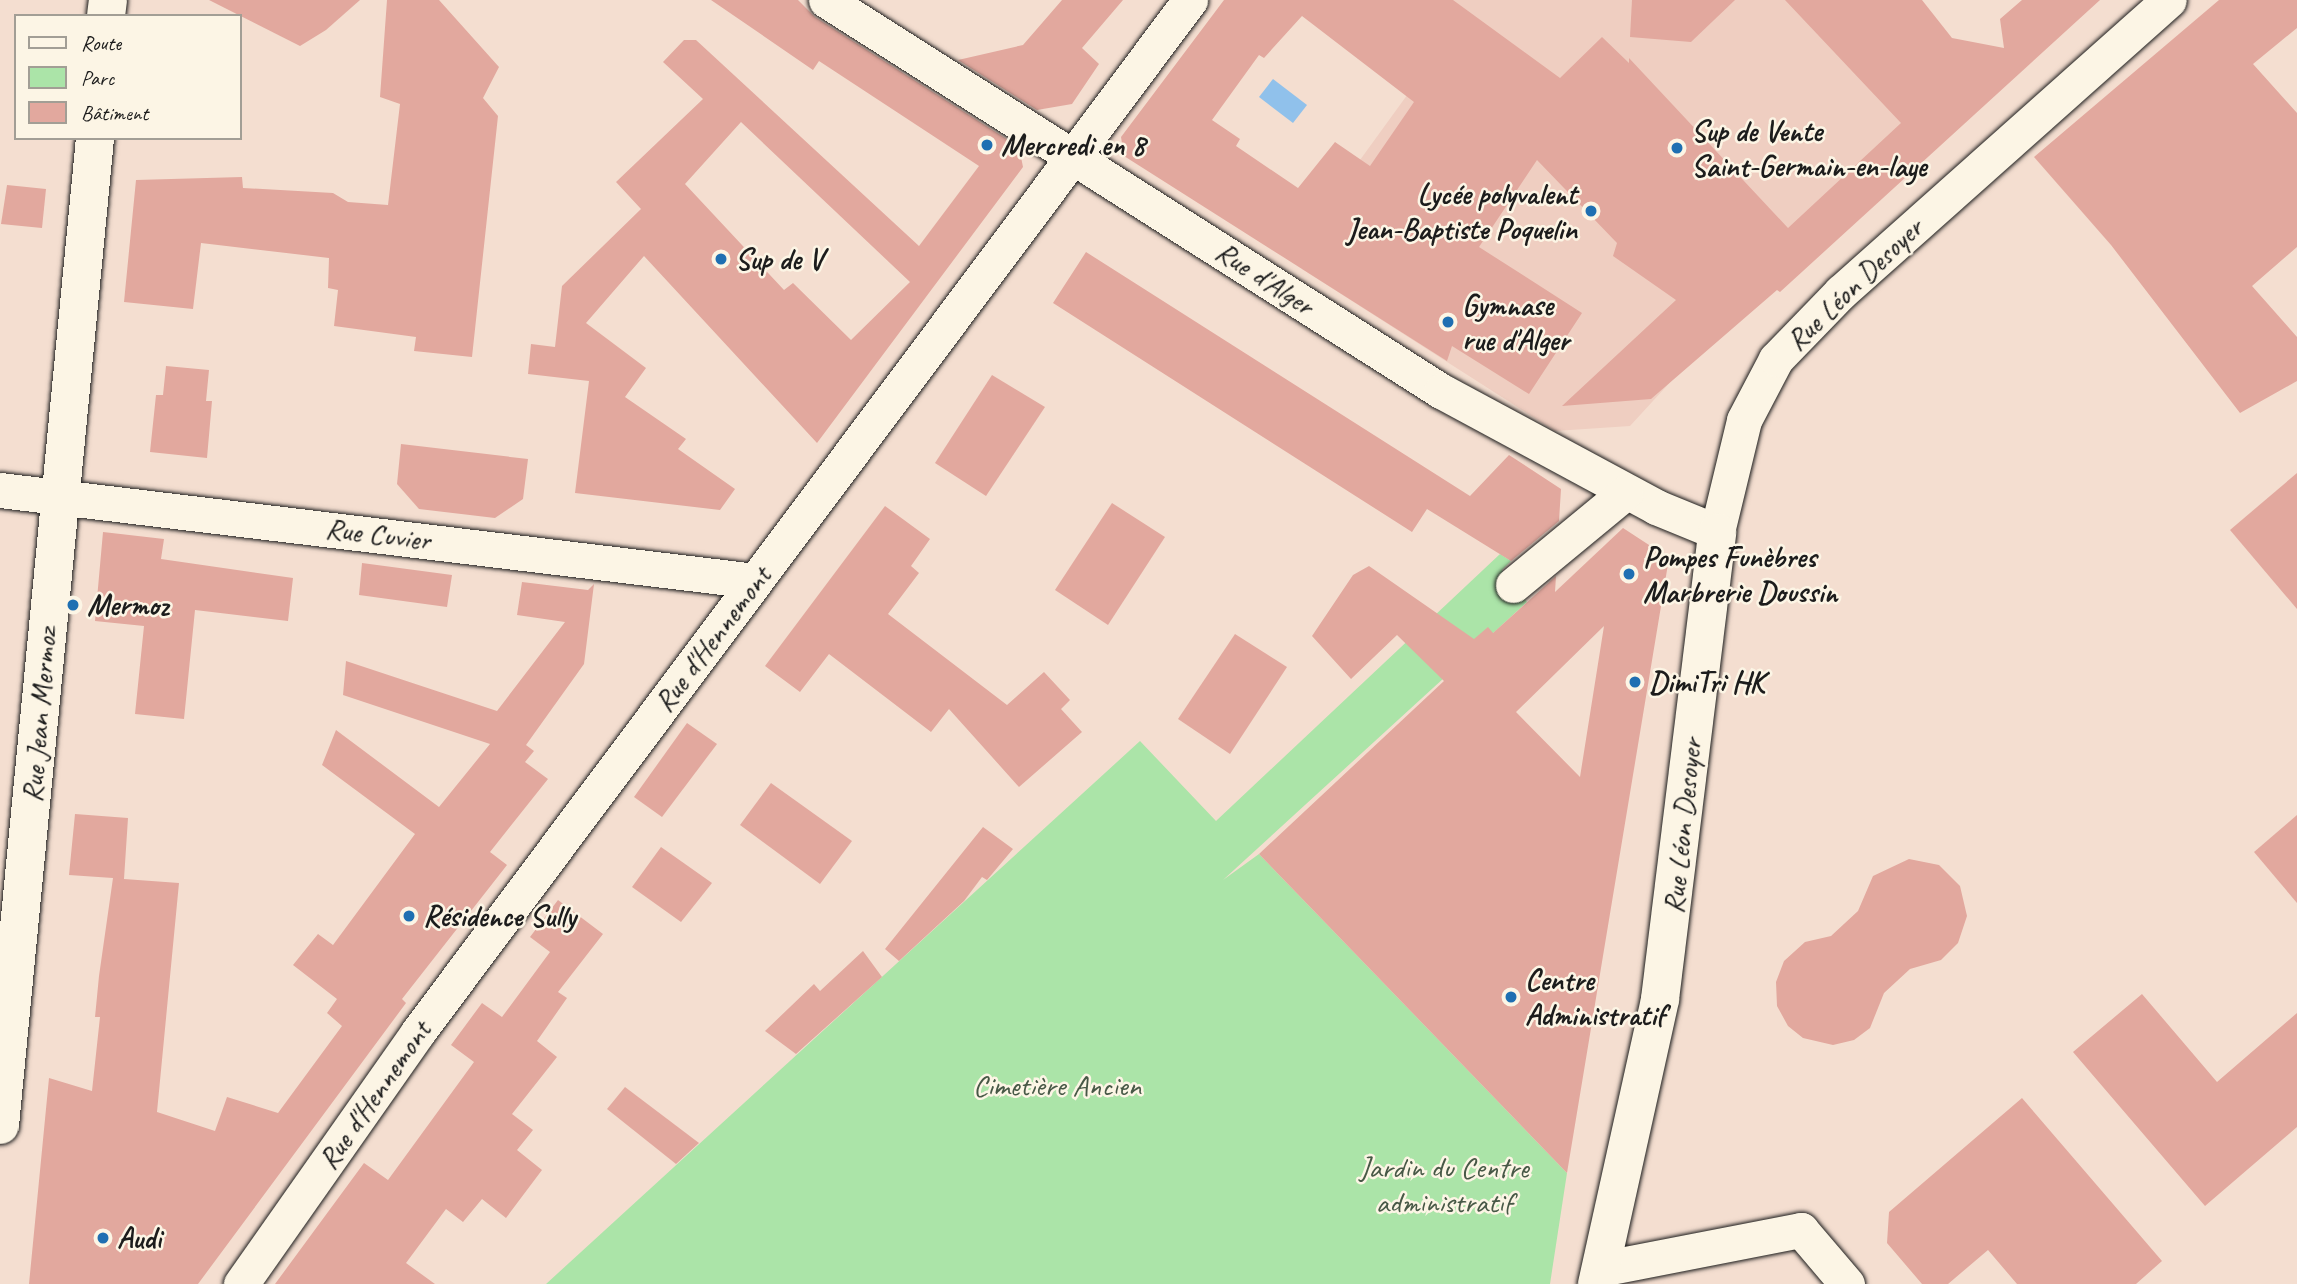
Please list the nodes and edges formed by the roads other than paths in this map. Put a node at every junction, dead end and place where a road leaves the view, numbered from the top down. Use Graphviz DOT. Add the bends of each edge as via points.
graph roads {
  1 [pos="826,0"];
  2 [pos="1191,0"];
  3 [pos="2169,0"];
  4 [pos="95,140"];
  5 [pos="1074,158"];
  6 [pos="0,490"];
  7 [pos="1626,492"];
  8 [pos="61,495"];
  9 [pos="1717,532"];
  10 [pos="755,581"];
  11 [pos="1513,585"];
  12 [pos="0,1125"];
  13 [pos="1599,1277"];
  14 [pos="241,1284"];
  15 [pos="1847,1284"];
  1 -- 5 [label="street, Rue d'Alger"];
  2 -- 5 [label="street, Rue d'Hennemont"];
  3 -- 9 [label="street, Rue Léon Desoyer" via="1841,292 1776,359 1744,420"];
  4 -- 8 [label="street, Rue Jean Mermoz"];
  5 -- 7 [label="street, Rue d'Alger" via="1441,391"];
  5 -- 10 [label="street, Rue d'Hennemont" via="1046,188"];
  6 -- 8 [label="street, Rue Cuvier"];
  7 -- 9 [label="street, Rue d'Alger"];
  7 -- 11 [label="street"];
  8 -- 10 [label="street, Rue Cuvier"];
  8 -- 12 [label="street, Rue Jean Mermoz"];
  9 -- 13 [label="street, Rue Léon Desoyer" via="1660,999"];
  10 -- 14 [label="street, Rue d'Hennemont" via="418,1032"];
  13 -- 15 [label="street" via="1801,1230"];
}
